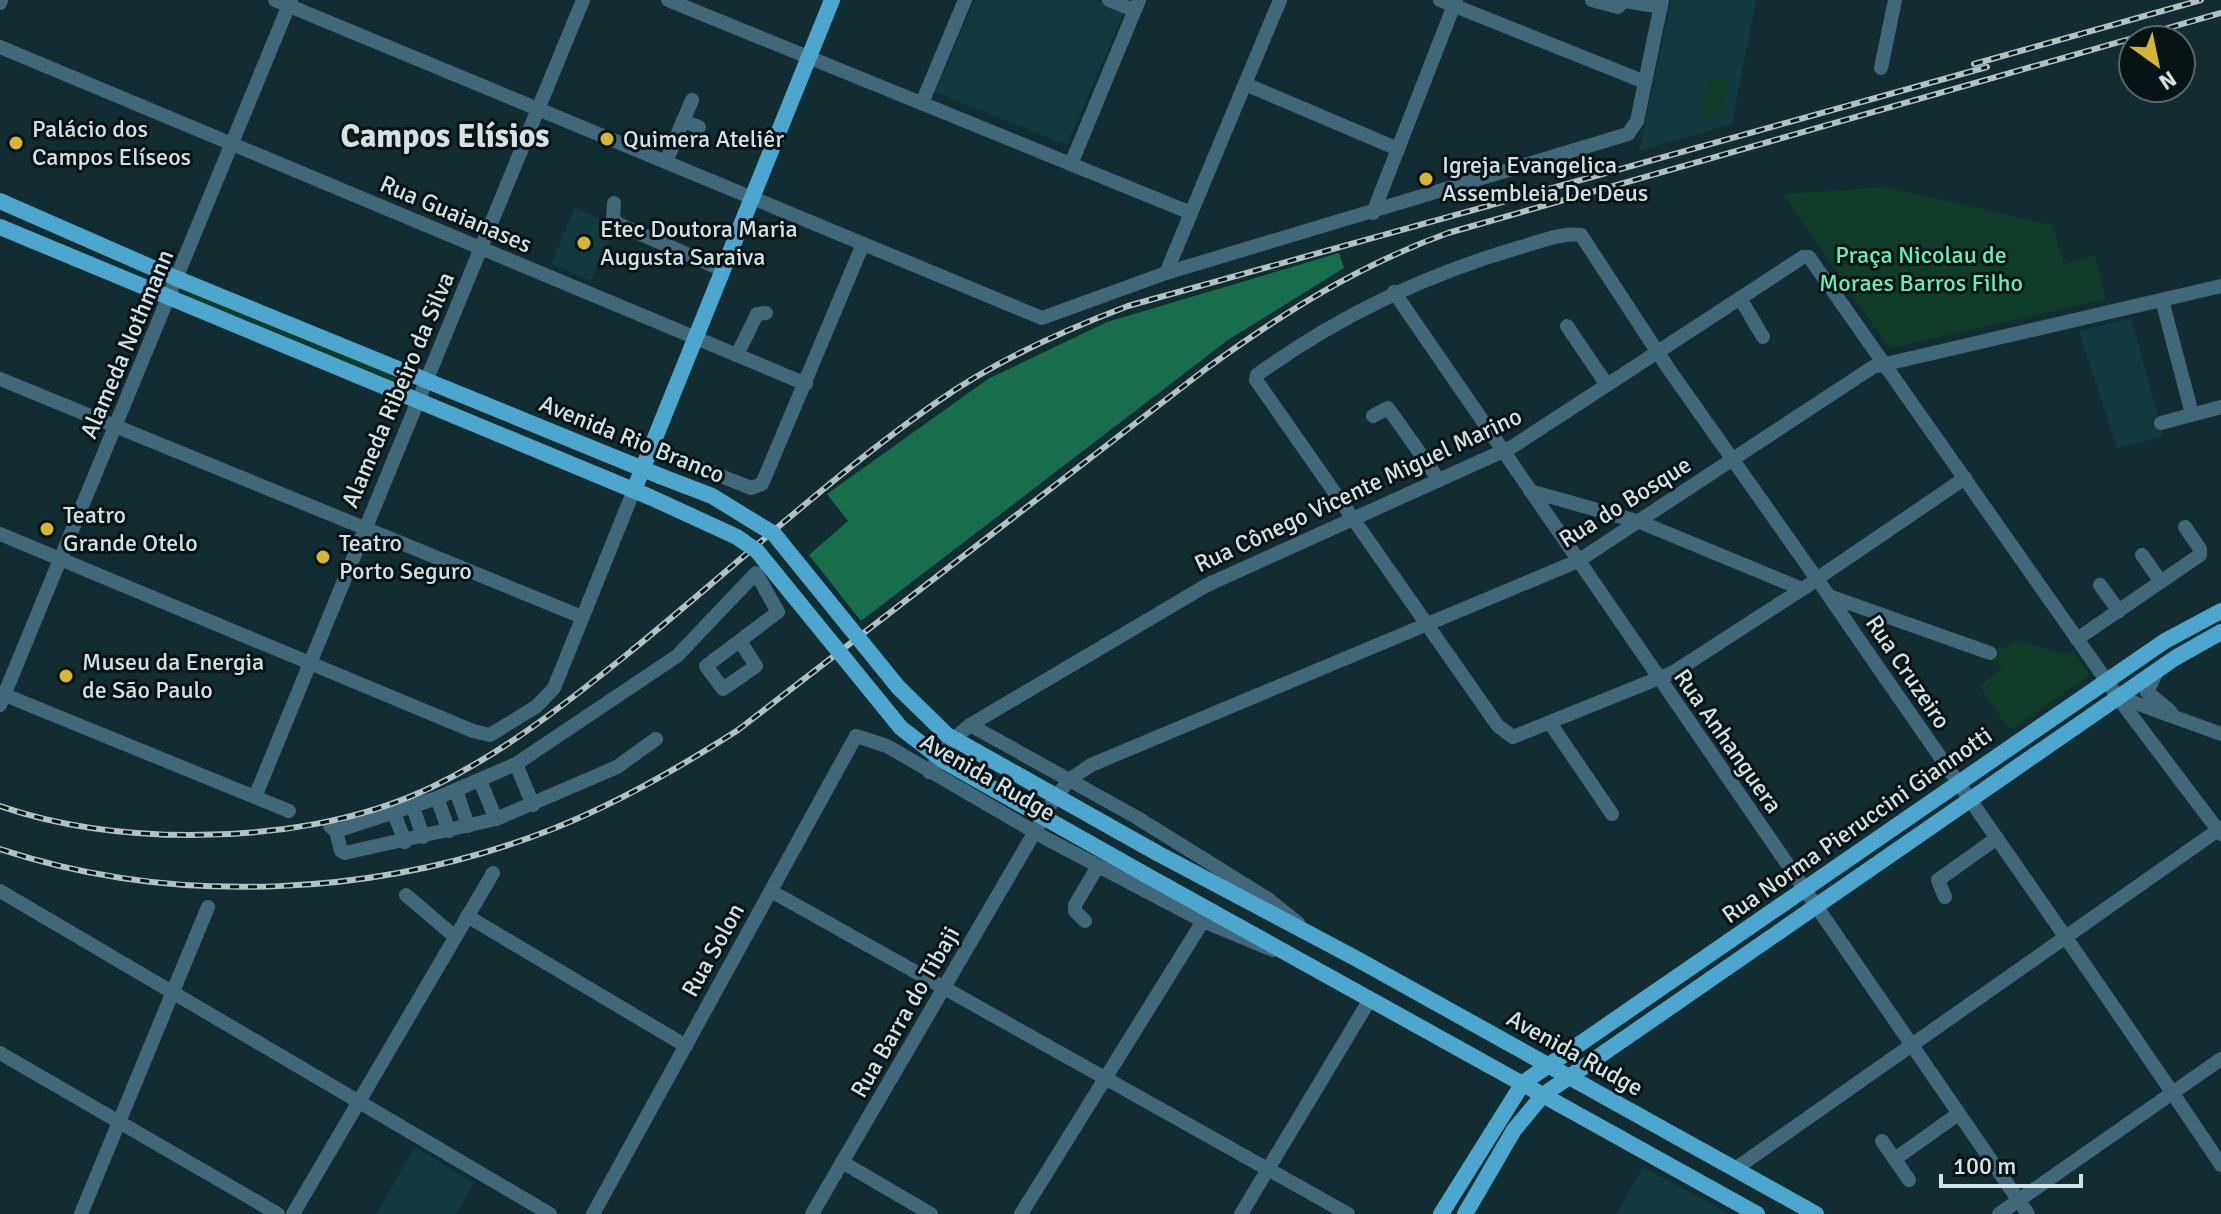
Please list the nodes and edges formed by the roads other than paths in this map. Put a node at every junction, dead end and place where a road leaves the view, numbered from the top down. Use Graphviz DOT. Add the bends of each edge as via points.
graph roads {
  1 [pos="583,0"];
  2 [pos="668,0"];
  3 [pos="832,0"];
  4 [pos="965,0"];
  5 [pos="1109,0"];
  6 [pos="1280,0"];
  7 [pos="1592,0"];
  8 [pos="1895,0"];
  9 [pos="1625,1"];
  10 [pos="285,2"];
  11 [pos="1450,2"];
  12 [pos="1661,4"];
  13 [pos="1136,5"];
  14 [pos="0,47"];
  15 [pos="809,57"];
  16 [pos="1881,68"];
  17 [pos="1645,82"];
  18 [pos="1245,84"];
  19 [pos="692,100"];
  20 [pos="922,103"];
  21 [pos="538,110"];
  22 [pos="683,121"];
  23 [pos="699,127"];
  24 [pos="233,144"];
  25 [pos="1398,149"];
  26 [pos="666,162"];
  27 [pos="1071,164"];
  28 [pos="752,198"];
  29 [pos="0,201"];
  30 [pos="614,203"];
  31 [pos="1191,213"];
  32 [pos="1373,213"];
  33 [pos="0,227"];
  34 [pos="863,244"];
  35 [pos="481,248"];
  36 [pos="723,270"];
  37 [pos="1166,273"];
  38 [pos="178,279"];
  39 [pos="2221,286"];
  40 [pos="1394,292"];
  41 [pos="1740,298"];
  42 [pos="170,300"];
  43 [pos="2162,300"];
  44 [pos="766,313"];
  45 [pos="1567,326"];
  46 [pos="695,337"];
  47 [pos="1763,337"];
  48 [pos="1657,352"];
  49 [pos="737,355"];
  50 [pos="1886,363"];
  51 [pos="0,379"];
  52 [pos="425,381"];
  53 [pos="806,384"];
  54 [pos="1607,385"];
  55 [pos="416,402"];
  56 [pos="2221,407"];
  57 [pos="2192,414"];
  58 [pos="1373,416"];
  59 [pos="2161,423"];
  60 [pos="116,428"];
  61 [pos="651,448"];
  62 [pos="1503,451"];
  63 [pos="1732,460"];
  64 [pos="643,469"];
  65 [pos="1965,478"];
  66 [pos="1439,480"];
  67 [pos="1530,491"];
  68 [pos="642,494"];
  69 [pos="1611,512"];
  70 [pos="1355,518"];
  71 [pos="1640,522"];
  72 [pos="2185,527"];
  73 [pos="365,528"];
  74 [pos="0,534"];
  75 [pos="1613,539"];
  76 [pos="2142,555"];
  77 [pos="60,559"];
  78 [pos="1578,561"];
  79 [pos="1817,579"];
  80 [pos="2161,582"];
  81 [pos="2100,585"];
  82 [pos="1802,589"];
  83 [pos="1829,596"];
  84 [pos="2119,611"];
  85 [pos="2221,611"];
  86 [pos="582,617"];
  87 [pos="1429,623"];
  88 [pos="2221,632"];
  89 [pos="2077,639"];
  90 [pos="740,641"];
  91 [pos="1990,653"];
  92 [pos="310,662"];
  93 [pos="2158,670"];
  94 [pos="1658,679"];
  95 [pos="2107,681"];
  96 [pos="2118,697"];
  97 [pos="1,698"];
  98 [pos="2177,717"];
  99 [pos="1550,723"];
  100 [pos="970,725"];
  101 [pos="2221,734"];
  102 [pos="656,739"];
  103 [pos="887,746"];
  104 [pos="516,764"];
  105 [pos="929,772"];
  106 [pos="1069,780"];
  107 [pos="480,781"];
  108 [pos="1959,784"];
  109 [pos="456,790"];
  110 [pos="255,797"];
  111 [pos="437,798"];
  112 [pos="1970,800"];
  113 [pos="533,805"];
  114 [pos="413,807"];
  115 [pos="289,811"];
  116 [pos="394,813"];
  117 [pos="1612,814"];
  118 [pos="376,819"];
  119 [pos="496,819"];
  120 [pos="353,826"];
  121 [pos="468,826"];
  122 [pos="449,831"];
  123 [pos="2220,831"];
  124 [pos="1036,832"];
  125 [pos="423,837"];
  126 [pos="1997,838"];
  127 [pos="405,842"];
  128 [pos="383,846"];
  129 [pos="360,849"];
  130 [pos="1157,853"];
  131 [pos="1098,866"];
  132 [pos="493,873"];
  133 [pos="1146,875"];
  134 [pos="1805,890"];
  135 [pos="0,891"];
  136 [pos="771,891"];
  137 [pos="406,895"];
  138 [pos="1945,897"];
  139 [pos="1816,906"];
  140 [pos="208,907"];
  141 [pos="467,916"];
  142 [pos="1085,921"];
  143 [pos="1203,921"];
  144 [pos="1310,935"];
  145 [pos="454,936"];
  146 [pos="2066,936"];
  147 [pos="1281,951"];
  148 [pos="945,989"];
  149 [pos="172,993"];
  150 [pos="1369,1001"];
  151 [pos="1911,1045"];
  152 [pos="686,1046"];
  153 [pos="0,1053"];
  154 [pos="2221,1059"];
  155 [pos="1549,1067"];
  156 [pos="1105,1078"];
  157 [pos="1568,1078"];
  158 [pos="1523,1083"];
  159 [pos="2173,1093"];
  160 [pos="1543,1095"];
  161 [pos="357,1102"];
  162 [pos="1958,1114"];
  163 [pos="119,1122"];
  164 [pos="1882,1141"];
  165 [pos="1895,1159"];
  166 [pos="842,1162"];
  167 [pos="2221,1165"];
  168 [pos="1268,1169"];
  169 [pos="1735,1169"];
  170 [pos="1909,1180"];
  171 [pos="2018,1200"];
  172 [pos="81,1214"];
  173 [pos="278,1214"];
  174 [pos="293,1214"];
  175 [pos="550,1214"];
  176 [pos="593,1214"];
  177 [pos="812,1214"];
  178 [pos="931,1214"];
  179 [pos="1021,1214"];
  180 [pos="1241,1214"];
  181 [pos="1348,1214"];
  182 [pos="1441,1214"];
  183 [pos="1465,1214"];
  184 [pos="1757,1214"];
  185 [pos="1816,1214"];
  186 [pos="1999,1214"];
  187 [pos="2028,1214"];
  1 -- 21 [label="street, Alameda Ribeiro da Silva"];
  2 -- 15 [label="street"];
  3 -- 15 [label="main road"];
  4 -- 20 [label="street"];
  5 -- 13 [label="street"];
  6 -- 18 [label="street"];
  7 -- 9 [label="street" via="1618,7"];
  8 -- 16 [label="street"];
  9 -- 12 [label="street"];
  10 -- 21 [label="street"];
  10 -- 24 [label="street, Alameda Nothmann"];
  11 -- 17 [label="street"];
  11 -- 25 [label="street"];
  12 -- 17 [label="street"];
  13 -- 27 [label="street"];
  14 -- 24 [label="street, Rua Guaianases"];
  15 -- 20 [label="street"];
  15 -- 28 [label="main road"];
  17 -- 32 [label="street" via="1634,130"];
  18 -- 25 [label="street"];
  18 -- 31 [label="street"];
  19 -- 22 [label="street"];
  20 -- 27 [label="street"];
  21 -- 26 [label="street"];
  21 -- 35 [label="street, Alameda Ribeiro da Silva"];
  22 -- 23 [label="street"];
  22 -- 26 [label="street"];
  24 -- 35 [label="street, Rua Guaianases"];
  24 -- 38 [label="street, Alameda Nothmann"];
  25 -- 32 [label="street"];
  26 -- 28 [label="street"];
  27 -- 31 [label="street"];
  28 -- 34 [label="street"];
  28 -- 36 [label="main road"];
  29 -- 38 [label="main road, Avenida Rio Branco"];
  30 -- 36 [label="street" via="618,224"];
  31 -- 37 [label="street"];
  32 -- 37 [label="street"];
  33 -- 42 [label="main road, Avenida Rio Branco"];
  34 -- 37 [label="street" via="1042,318"];
  34 -- 53 [label="street"];
  35 -- 46 [label="street, Rua Guaianases"];
  35 -- 52 [label="street, Alameda Ribeiro da Silva"];
  36 -- 46 [label="main road"];
  38 -- 42 [label="street, Alameda Nothmann"];
  38 -- 52 [label="main road, Avenida Rio Branco"];
  39 -- 43 [label="street, Rua do Bosque"];
  40 -- 48 [label="street, Rua Cruzeiro" via="1528,245 1581,235"];
  40 -- 62 [label="street, Rua Anhanguera"];
  40 -- 70 [label="street" via="1350,314 1256,380"];
  41 -- 47 [label="street"];
  41 -- 48 [label="street, Rua Cônego Vicente Miguel Marino"];
  41 -- 50 [label="street, Rua Cônego Vicente Miguel Marino" via="1803,257 1813,259"];
  42 -- 55 [label="main road, Avenida Rio Branco"];
  42 -- 60 [label="street, Alameda Nothmann"];
  43 -- 50 [label="street, Rua do Bosque"];
  43 -- 57 [label="street"];
  44 -- 49 [label="street" via="757,314"];
  45 -- 54 [label="street"];
  46 -- 49 [label="street, Rua Guaianases"];
  46 -- 61 [label="main road"];
  48 -- 54 [label="street, Rua Cônego Vicente Miguel Marino"];
  48 -- 63 [label="street, Rua Cruzeiro"];
  49 -- 53 [label="street, Rua Guaianases"];
  50 -- 63 [label="street, Rua do Bosque" via="1861,374"];
  50 -- 65 [label="street"];
  51 -- 60 [label="street"];
  52 -- 55 [label="street, Alameda Ribeiro da Silva"];
  52 -- 64 [label="main road, Avenida Rio Branco"];
  53 -- 61 [label="street, Avenida Rio Branco" via="759,487"];
  54 -- 62 [label="street, Rua Cônego Vicente Miguel Marino"];
  55 -- 68 [label="main road, Avenida Rio Branco"];
  55 -- 73 [label="street, Alameda Ribeiro da Silva"];
  56 -- 57 [label="street"];
  57 -- 59 [label="street"];
  58 -- 66 [label="street" via="1388,408"];
  60 -- 73 [label="street"];
  60 -- 77 [label="street, Alameda Nothmann"];
  61 -- 64 [label="main road"];
  62 -- 66 [label="street, Rua Cônego Vicente Miguel Marino"];
  62 -- 67 [label="street, Rua Anhanguera"];
  63 -- 71 [label="street, Rua do Bosque"];
  63 -- 79 [label="street, Rua Cruzeiro"];
  64 -- 68 [label="main road"];
  64 -- 130 [label="main road, Avenida Rio Branco, bridge" via="712,496 774,534 898,687 947,735"];
  65 -- 79 [label="street"];
  65 -- 89 [label="street"];
  66 -- 70 [label="street, Rua Cônego Vicente Miguel Marino"];
  67 -- 69 [label="street"];
  67 -- 78 [label="street, Rua Anhanguera"];
  68 -- 86 [label="street"];
  68 -- 133 [label="main road, Avenida Rio Branco, bridge" via="757,551 917,742"];
  69 -- 71 [label="street"];
  69 -- 75 [label="street" via="1621,525"];
  70 -- 87 [label="street"];
  70 -- 100 [label="street, Rua Cônego Vicente Miguel Marino" via="1196,591"];
  71 -- 75 [label="street, Rua do Bosque"];
  71 -- 82 [label="street"];
  72 -- 80 [label="street" via="2201,554"];
  73 -- 86 [label="street"];
  73 -- 92 [label="street, Alameda Ribeiro da Silva"];
  74 -- 77 [label="street"];
  75 -- 78 [label="street, Rua do Bosque"];
  76 -- 80 [label="street"];
  77 -- 92 [label="street"];
  77 -- 97 [label="street, Alameda Nothmann"];
  78 -- 87 [label="street, Rua do Bosque"];
  78 -- 94 [label="street, Rua Anhanguera"];
  79 -- 82 [label="street"];
  79 -- 83 [label="street, Rua Cruzeiro"];
  80 -- 84 [label="street"];
  81 -- 84 [label="street"];
  82 -- 94 [label="street"];
  83 -- 91 [label="street"];
  83 -- 108 [label="street, Rua Cruzeiro"];
  84 -- 89 [label="street"];
  85 -- 95 [label="main road, Rua Norma Pieruccini Giannotti"];
  86 -- 92 [label="street" via="554,688 493,735"];
  87 -- 99 [label="street" via="1509,736"];
  87 -- 106 [label="street, Rua do Bosque" via="1115,754"];
  88 -- 93 [label="main road, Rua Norma Pieruccini Giannotti"];
  89 -- 95 [label="street"];
  90 -- 104 [label="street" via="778,612 756,573 677,656"];
  92 -- 110 [label="street, Alameda Ribeiro da Silva"];
  93 -- 96 [label="main road, Rua Norma Pieruccini Giannotti"];
  93 -- 98 [label="street" via="2147,692"];
  94 -- 99 [label="street"];
  94 -- 134 [label="street, Rua Anhanguera"];
  95 -- 96 [label="street"];
  95 -- 108 [label="main road, Rua Norma Pieruccini Giannotti"];
  96 -- 98 [label="street"];
  96 -- 112 [label="main road, Rua Norma Pieruccini Giannotti"];
  96 -- 123 [label="street"];
  97 -- 110 [label="street"];
  98 -- 101 [label="street"];
  99 -- 117 [label="street"];
  100 -- 105 [label="street, Rua Cônego Vicente Miguel Marino"];
  100 -- 106 [label="street, Avenida Rudge"];
  102 -- 113 [label="street" via="617,767"];
  103 -- 105 [label="street, Avenida Rudge"];
  103 -- 136 [label="street, Rua Solon" via="861,736 852,742"];
  104 -- 107 [label="street"];
  104 -- 113 [label="street"];
  105 -- 124 [label="street, Avenida Rudge"];
  106 -- 124 [label="street, Rua do Bosque"];
  106 -- 144 [label="street, Avenida Rudge" via="1268,899"];
  107 -- 109 [label="street"];
  107 -- 119 [label="street"];
  108 -- 112 [label="street, Rua Cruzeiro"];
  108 -- 134 [label="main road, Rua Norma Pieruccini Giannotti"];
  109 -- 111 [label="street"];
  109 -- 121 [label="street"];
  110 -- 115 [label="street"];
  111 -- 114 [label="street"];
  111 -- 122 [label="street"];
  112 -- 126 [label="street, Rua Cruzeiro"];
  112 -- 139 [label="main road, Rua Norma Pieruccini Giannotti"];
  113 -- 119 [label="street"];
  114 -- 116 [label="street"];
  114 -- 125 [label="street"];
  116 -- 118 [label="street"];
  116 -- 127 [label="street"];
  118 -- 120 [label="street"];
  118 -- 128 [label="street"];
  119 -- 121 [label="street"];
  120 -- 129 [label="street"];
  120 -- 129 [label="street" via="333,828 341,851"];
  121 -- 122 [label="street"];
  122 -- 125 [label="street"];
  123 -- 146 [label="street"];
  124 -- 131 [label="street, Avenida Rudge"];
  124 -- 148 [label="street, Rua Barra do Tibaji"];
  125 -- 127 [label="street"];
  126 -- 138 [label="street" via="1938,880"];
  126 -- 146 [label="street, Rua Cruzeiro"];
  127 -- 128 [label="street"];
  128 -- 129 [label="street"];
  130 -- 144 [label="main road, Avenida Rudge"];
  131 -- 142 [label="street" via="1075,905"];
  131 -- 143 [label="street, Avenida Rudge"];
  132 -- 141 [label="street"];
  133 -- 147 [label="main road, Avenida Rudge"];
  134 -- 139 [label="street, Rua Anhanguera"];
  134 -- 155 [label="main road, Rua Norma Pieruccini Giannotti"];
  135 -- 149 [label="street"];
  136 -- 148 [label="street"];
  136 -- 152 [label="street, Rua Solon"];
  137 -- 145 [label="street"];
  139 -- 151 [label="street, Rua Anhanguera"];
  139 -- 157 [label="main road, Rua Norma Pieruccini Giannotti"];
  140 -- 149 [label="street"];
  141 -- 145 [label="street"];
  141 -- 152 [label="street"];
  143 -- 147 [label="street, Avenida Rudge" via="1254,945"];
  143 -- 156 [label="street"];
  144 -- 155 [label="main road, Avenida Rudge"];
  145 -- 161 [label="street"];
  146 -- 151 [label="street"];
  146 -- 159 [label="street, Rua Cruzeiro"];
  147 -- 150 [label="main road, Avenida Rudge"];
  148 -- 156 [label="street"];
  148 -- 166 [label="street, Rua Barra do Tibaji"];
  149 -- 161 [label="street"];
  149 -- 163 [label="street"];
  150 -- 158 [label="main road, Avenida Rudge"];
  150 -- 168 [label="street"];
  151 -- 162 [label="street, Rua Anhanguera"];
  151 -- 169 [label="street"];
  152 -- 176 [label="street, Rua Solon"];
  153 -- 163 [label="street"];
  154 -- 159 [label="street"];
  155 -- 157 [label="main road, Avenida Rudge"];
  155 -- 158 [label="main road, Rua Norma Pieruccini Giannotti"];
  156 -- 168 [label="street"];
  156 -- 179 [label="street"];
  157 -- 160 [label="main road, Rua Norma Pieruccini Giannotti"];
  157 -- 169 [label="main road, Avenida Rudge"];
  158 -- 160 [label="main road, Avenida Rudge"];
  158 -- 182 [label="main road"];
  159 -- 167 [label="street, Rua Cruzeiro"];
  159 -- 171 [label="street"];
  160 -- 183 [label="main road, Rua Norma Pieruccini Giannotti" via="1514,1130"];
  160 -- 184 [label="main road, Avenida Rudge"];
  161 -- 174 [label="street"];
  161 -- 175 [label="street"];
  162 -- 165 [label="street"];
  162 -- 171 [label="street, Rua Anhanguera"];
  163 -- 172 [label="street"];
  163 -- 173 [label="street"];
  164 -- 165 [label="street"];
  165 -- 170 [label="street"];
  166 -- 177 [label="street, Rua Barra do Tibaji"];
  166 -- 178 [label="street"];
  168 -- 180 [label="street"];
  168 -- 181 [label="street"];
  169 -- 185 [label="main road, Avenida Rudge"];
  171 -- 186 [label="street"];
  171 -- 187 [label="street, Rua Anhanguera"];
}
